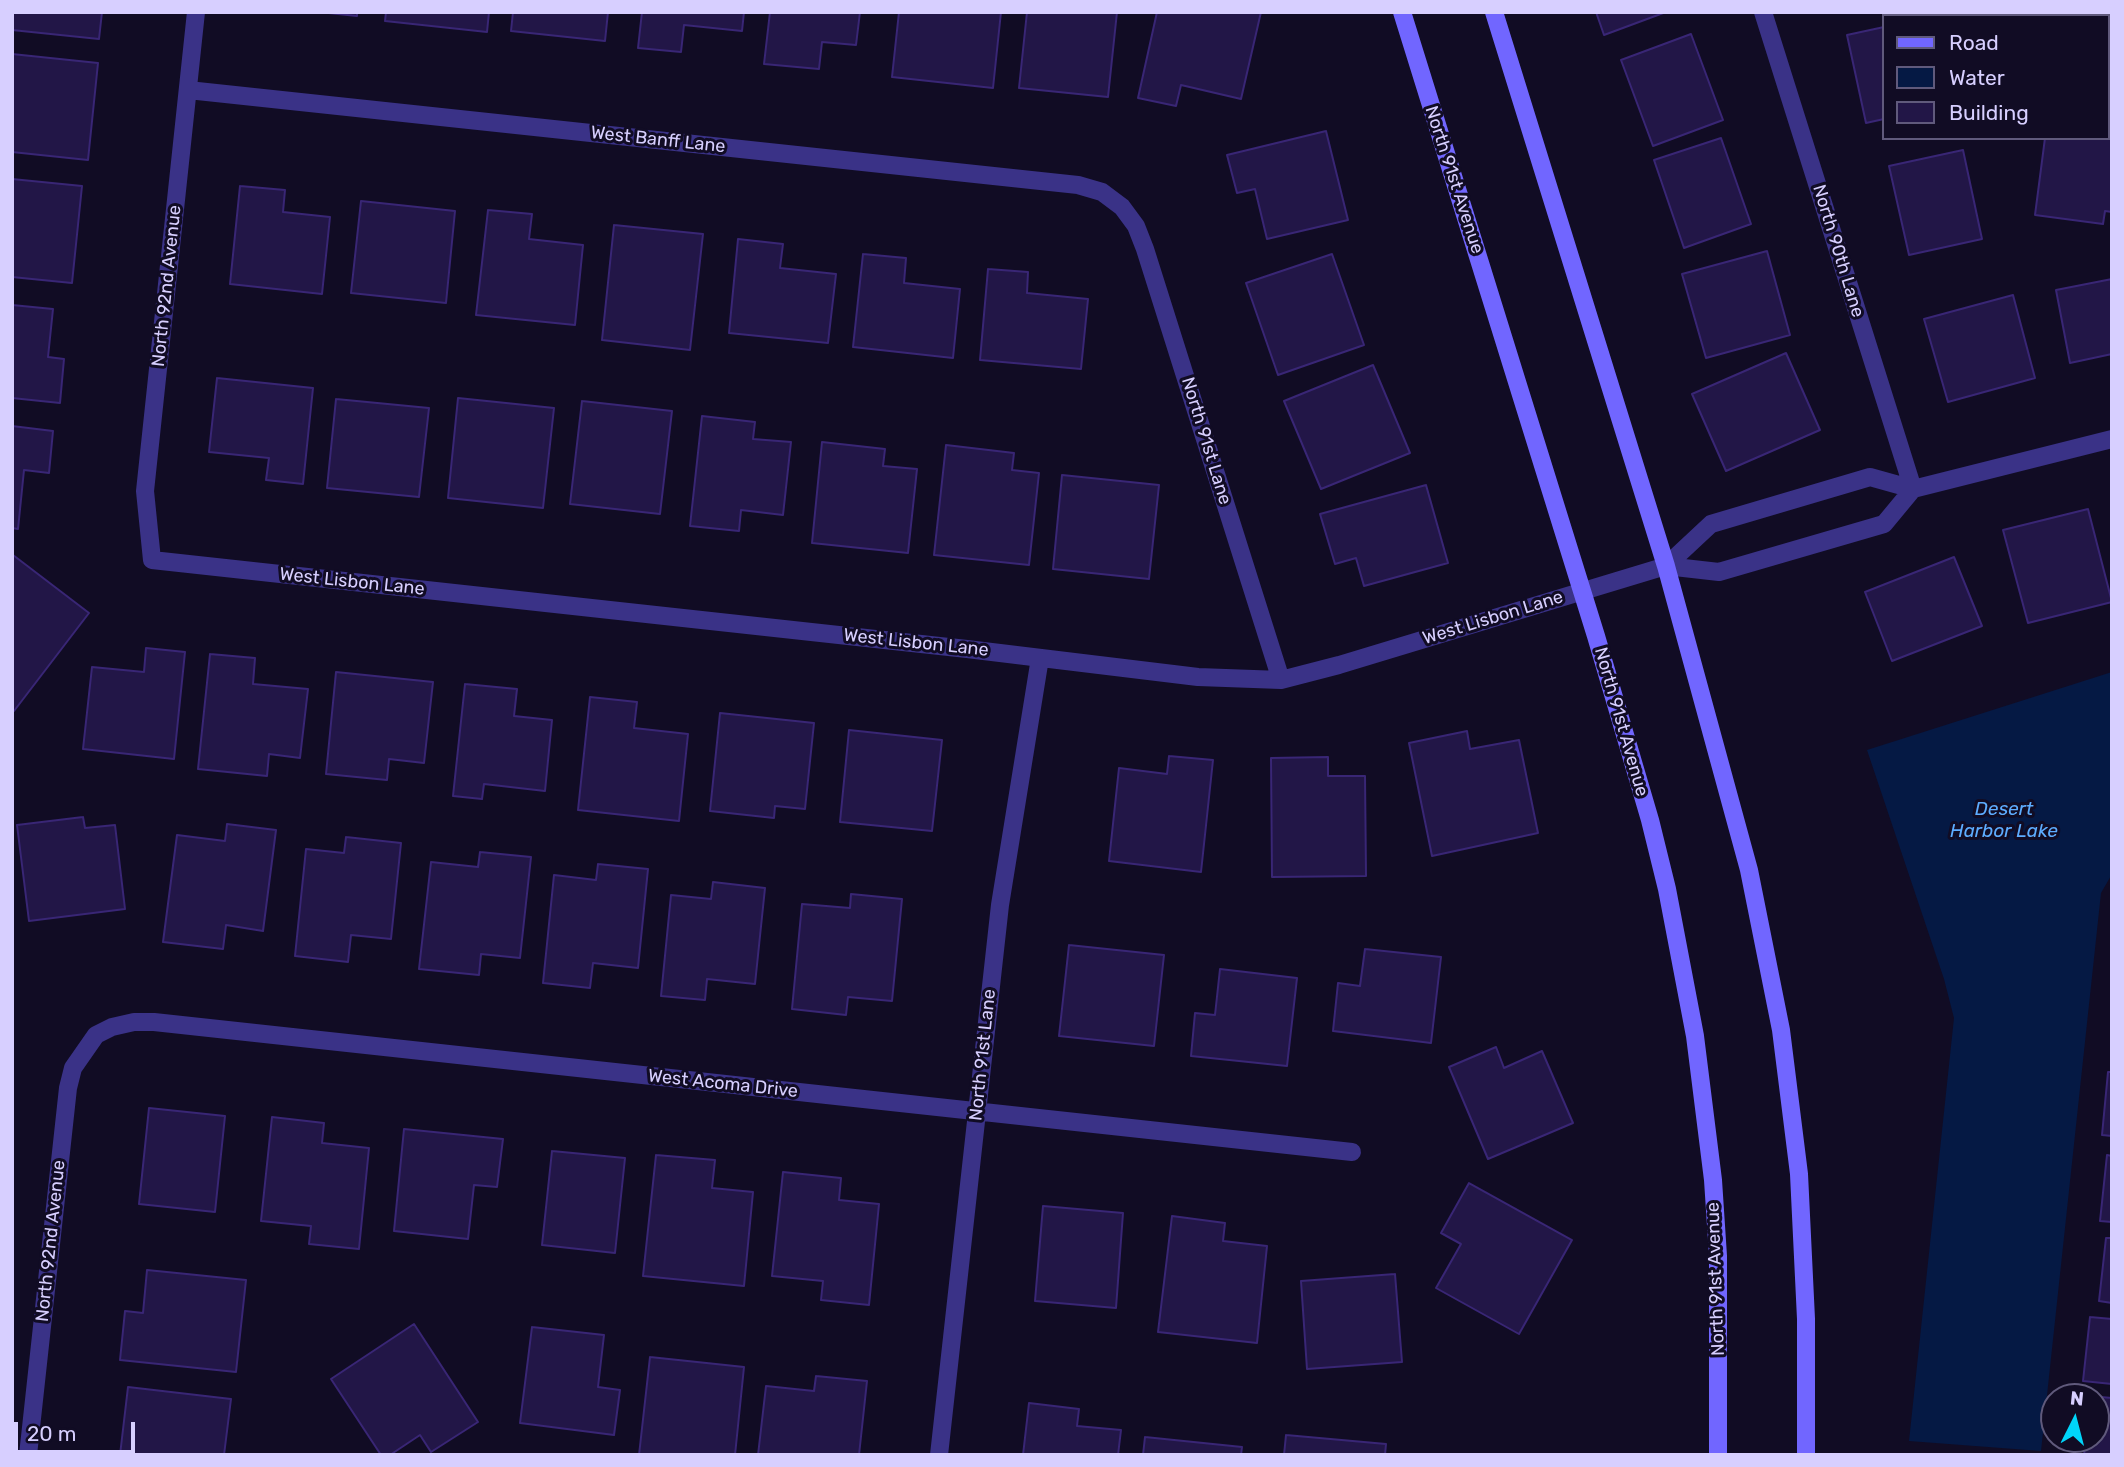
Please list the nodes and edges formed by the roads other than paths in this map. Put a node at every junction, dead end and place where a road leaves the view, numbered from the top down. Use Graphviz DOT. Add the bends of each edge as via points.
graph roads {
  1 [pos="196,12"];
  2 [pos="1402,12"];
  3 [pos="1494,12"];
  4 [pos="1763,12"];
  5 [pos="188,90"];
  6 [pos="1122,206"];
  7 [pos="2112,439"];
  8 [pos="1913,489"];
  9 [pos="152,560"];
  10 [pos="1666,566"];
  11 [pos="1582,591"];
  12 [pos="1040,658"];
  13 [pos="1281,680"];
  14 [pos="96,1035"];
  15 [pos="976,1111"];
  16 [pos="1352,1152"];
  17 [pos="28,1455"];
  18 [pos="939,1455"];
  19 [pos="1718,1455"];
  20 [pos="1807,1455"];
  1 -- 5 [label="street, North 92nd Avenue"];
  2 -- 11 [label="main road, North 91st Avenue"];
  3 -- 10 [label="main road"];
  4 -- 8 [label="street, North 90th Lane"];
  5 -- 6 [label="street, West Banff Lane" via="1078,185 1102,192"];
  5 -- 9 [label="street, North 92nd Avenue" via="145,491"];
  6 -- 13 [label="street, North 91st Lane" via="1145,248"];
  7 -- 8 [label="street, West Lisbon Lane"];
  8 -- 10 [label="street, West Lisbon Lane" via="1884,524 1719,572"];
  8 -- 10 [label="street, West Lisbon Lane" via="1870,477 1711,524"];
  9 -- 12 [label="street, West Lisbon Lane"];
  10 -- 11 [label="street, West Lisbon Lane"];
  10 -- 20 [label="main road" via="1749,870 1781,1030 1804,1247"];
  11 -- 13 [label="street, West Lisbon Lane"];
  11 -- 19 [label="main road, North 91st Avenue" via="1653,831 1695,1036 1718,1256"];
  12 -- 13 [label="street, West Lisbon Lane" via="1198,677"];
  12 -- 15 [label="street, North 91st Lane" via="1000,905"];
  14 -- 15 [label="street, West Acoma Drive" via="134,1022 154,1022"];
  14 -- 17 [label="street, North 92nd Avenue" via="73,1068 68,1088"];
  15 -- 16 [label="street, West Acoma Drive"];
  15 -- 18 [label="street, North 91st Lane"];
}
